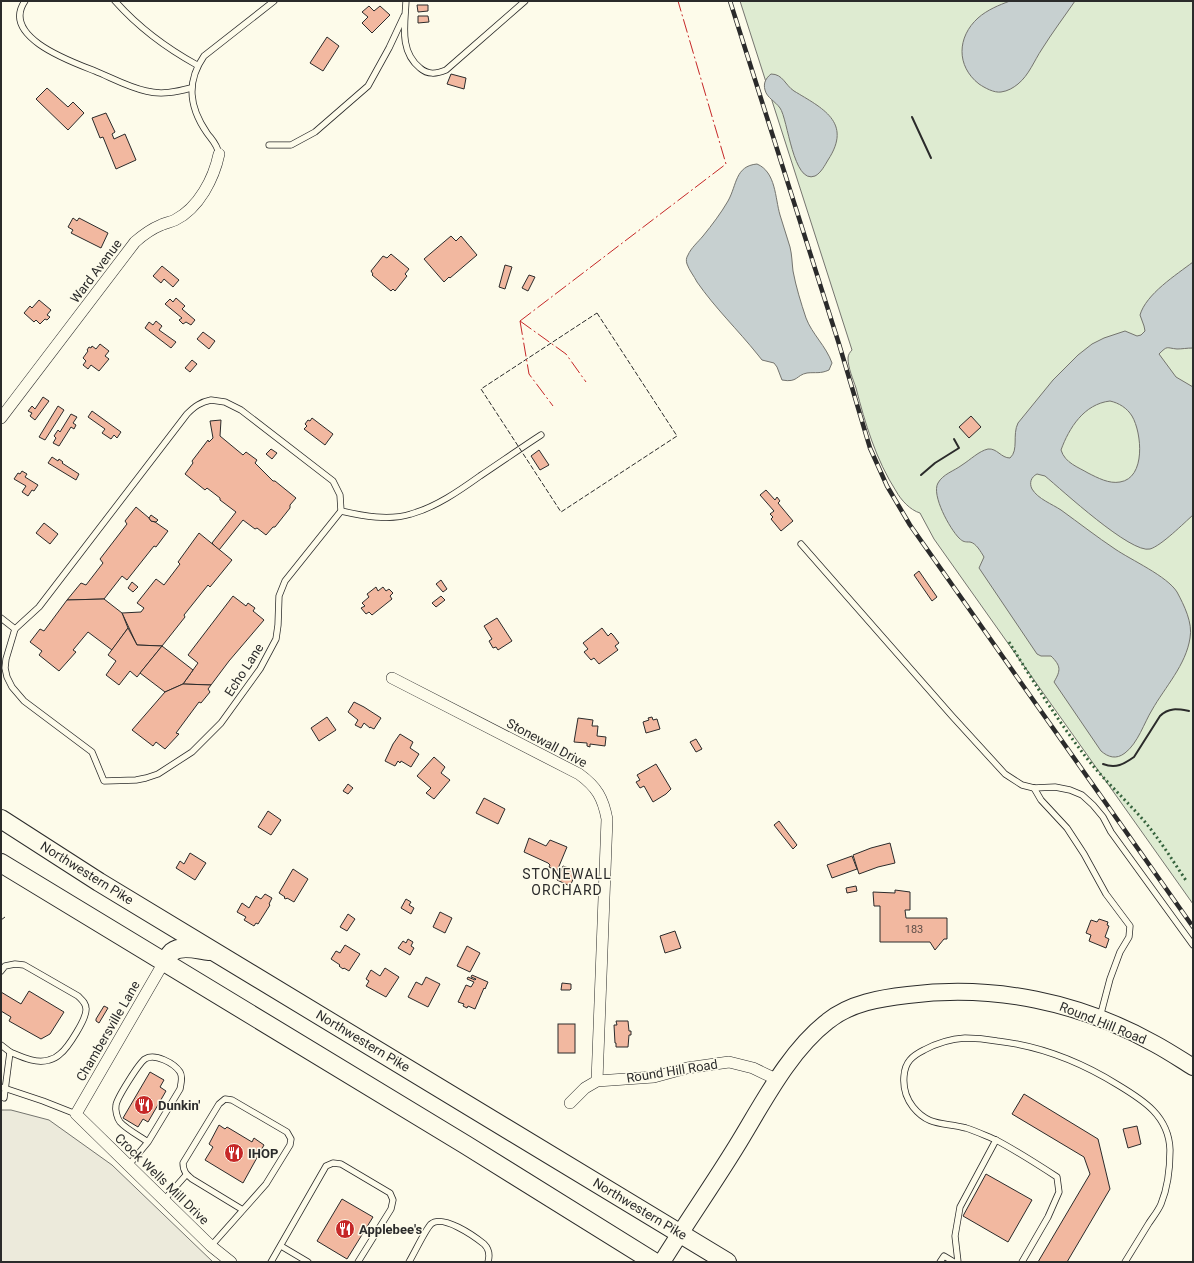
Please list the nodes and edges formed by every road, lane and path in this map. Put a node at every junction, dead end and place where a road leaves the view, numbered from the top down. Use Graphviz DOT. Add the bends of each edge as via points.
graph roads {
  1 [pos="25,1"];
  2 [pos="115,1"];
  3 [pos="274,1"];
  4 [pos="406,1"];
  5 [pos="525,1"];
  6 [pos="406,12"];
  7 [pos="197,65"];
  8 [pos="191,88"];
  9 [pos="269,145"];
  10 [pos="218,154"];
  11 [pos="1,418"];
  12 [pos="541,435"];
  13 [pos="341,511"];
  14 [pos="801,544"];
  15 [pos="1,618"];
  16 [pos="15,629"];
  17 [pos="392,678"];
  18 [pos="1034,788"];
  19 [pos="1,820"];
  20 [pos="1,863"];
  21 [pos="1193,945"];
  22 [pos="216,952"];
  23 [pos="164,962"];
  24 [pos="1,971"];
  25 [pos="1100,1019"];
  26 [pos="1,1045"];
  27 [pos="10,1052"];
  28 [pos="1193,1067"];
  29 [pos="778,1080"];
  30 [pos="597,1081"];
  31 [pos="3,1088"];
  32 [pos="17,1093"];
  33 [pos="2,1098"];
  34 [pos="570,1103"];
  35 [pos="76,1114"];
  36 [pos="996,1140"];
  37 [pos="148,1142"];
  38 [pos="128,1166"];
  39 [pos="186,1175"];
  40 [pos="164,1201"];
  41 [pos="243,1210"];
  42 [pos="680,1234"];
  43 [pos="211,1246"];
  44 [pos="280,1246"];
  45 [pos="231,1262"];
  46 [pos="271,1262"];
  47 [pos="308,1262"];
  48 [pos="358,1262"];
  49 [pos="409,1262"];
  50 [pos="488,1262"];
  51 [pos="654,1262"];
  52 [pos="662,1262"];
  53 [pos="727,1262"];
  54 [pos="940,1262"];
  55 [pos="954,1262"];
  56 [pos="958,1262"];
  57 [pos="1022,1262"];
  58 [pos="1125,1262"];
  1 -- 8 [label="lane" via="18,10 17,26 37,46 54,55 131,87 147,91 176,92"];
  2 -- 7 [label="lane" via="155,39"];
  3 -- 7 [label="lane" via="204,56"];
  4 -- 6 [label="lane"];
  5 -- 6 [label="lane" via="446,70 430,74 415,64 405,46"];
  6 -- 9 [label="lane" via="368,86 315,132 291,145"];
  7 -- 8 [label="lane"];
  8 -- 10 [label="lane" via="193,104 199,119 218,148"];
  10 -- 11 [label="street, Ward Avenue" via="210,180 199,200 175,220 146,233 135,242"];
  12 -- 13 [label="lane" via="429,508 410,515 390,518"];
  13 -- 16 [label="lane" via="340,495 333,481 241,410 225,402 204,401 187,414 39,607"];
  13 -- 16 [label="lane, Echo Lane" via="285,581 279,596 276,639 260,669 221,723 192,752 158,774 136,780 104,780 92,752 24,701 12,687 5,668"];
  14 -- 18 [label="lane" via="1005,774 1022,785"];
  15 -- 16 [label="lane"];
  17 -- 30 [label="street, Stonewall Drive" via="579,774 590,782 599,794 607,819"];
  18 -- 21 [label="lane" via="1055,787 1070,790 1082,795 1092,804"];
  18 -- 25 [label="lane" via="1041,800 1067,828 1106,894 1130,926 1129,937 1120,952 1110,979"];
  19 -- 22 [label="main road, Northwestern Pike"];
  20 -- 23 [label="main road"];
  22 -- 23 [label="main road" via="183,948 172,952"];
  22 -- 42 [label="main road, Northwestern Pike"];
  23 -- 35 [label="street, Chambersville Lane"];
  23 -- 51 [label="main road"];
  24 -- 27 [label="lane" via="5,966 24,965 78,996 85,1003 86,1010 84,1018 60,1055 49,1061 34,1061"];
  25 -- 28 [label="street, Round Hill Road" via="1155,1044"];
  25 -- 29 [label="street, Round Hill Road" via="1052,1003 985,992 924,992 886,997 855,1006 828,1020 801,1046"];
  26 -- 27 [label="lane"];
  27 -- 31 [label="lane"];
  29 -- 30 [label="street, Round Hill Road" via="753,1068 730,1062 687,1068 654,1077"];
  29 -- 42 [label="street, Round Hill Road"];
  30 -- 34 [label="street" via="585,1088"];
  31 -- 32 [label="lane"];
  31 -- 33 [label="lane"];
  32 -- 33 [label="lane"];
  32 -- 35 [label="lane"];
  35 -- 38 [label="street, Crock Wells Mill Drive"];
  36 -- 56 [label="lane" via="960,1207 955,1236"];
  36 -- 57 [label="lane" via="1057,1177 1059,1192"];
  36 -- 58 [label="lane" via="966,1128 931,1121 919,1113 912,1106 906,1093 904,1072 908,1062 932,1046 948,1041 966,1038 1013,1042 1074,1061 1100,1073 1144,1100 1160,1119 1167,1134 1170,1148 1169,1170 1160,1206"];
  37 -- 37 [label="lane" via="180,1089 182,1080 180,1072 170,1063 157,1057 146,1058 140,1063 116,1104 120,1122"];
  37 -- 38 [label="lane"];
  38 -- 40 [label="street, Crock Wells Mill Drive"];
  39 -- 40 [label="lane"];
  39 -- 41 [label="lane"];
  39 -- 41 [label="lane" via="183,1163 219,1104 225,1099 232,1100 287,1132 291,1139 290,1145 266,1184"];
  40 -- 43 [label="street, Crock Wells Mill Drive"];
  41 -- 43 [label="lane"];
  42 -- 52 [label="street, Round Hill Road"];
  42 -- 53 [label="main road, Northwestern Pike"];
  43 -- 45 [label="street, Crock Wells Mill Drive"];
  44 -- 46 [label="lane"];
  44 -- 47 [label="lane"];
  44 -- 48 [label="lane" via="326,1166 333,1163 341,1164 390,1193 393,1200 391,1209"];
  49 -- 50 [label="lane" via="430,1225 444,1221 484,1244 490,1255"];
  54 -- 55 [label="lane" via="944,1256"];
}
